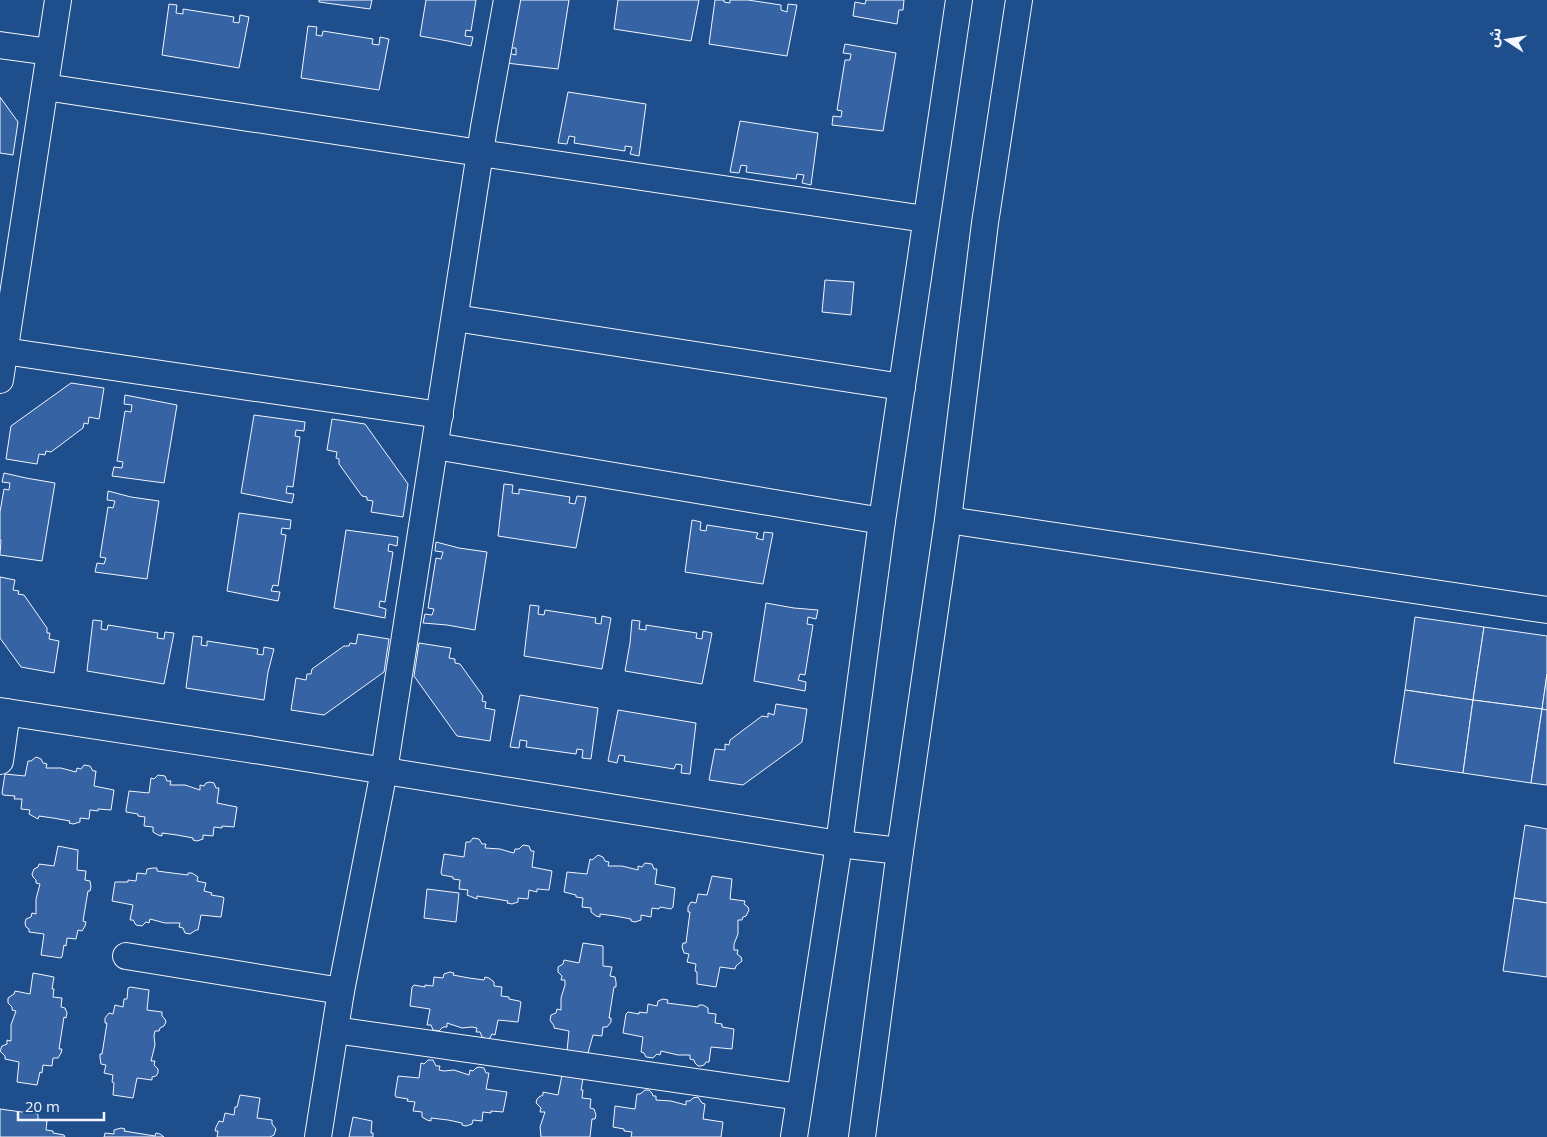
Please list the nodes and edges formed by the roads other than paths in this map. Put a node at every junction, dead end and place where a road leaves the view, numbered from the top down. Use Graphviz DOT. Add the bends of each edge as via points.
graph roads {
  1 [pos="58,0"];
  2 [pos="507,0"];
  3 [pos="958,0"];
  4 [pos="1019,0"];
  5 [pos="0,45"];
  6 [pos="50,52"];
  7 [pos="45,87"];
  8 [pos="480,154"];
  9 [pos="925,219"];
  10 [pos="455,318"];
  11 [pos="4,351"];
  12 [pos="0,380"];
  13 [pos="902,387"];
  14 [pos="440,415"];
  15 [pos="435,446"];
  16 [pos="948,520"];
  17 [pos="882,521"];
  18 [pos="1547,610"];
  19 [pos="4,711"];
  20 [pos="0,761"];
  21 [pos="384,771"];
  22 [pos="839,844"];
  23 [pos="900,851"];
  24 [pos="126,956"];
  25 [pos="341,991"];
  26 [pos="335,1030"];
  27 [pos="800,1097"];
  28 [pos="318,1137"];
  29 [pos="794,1137"];
  30 [pos="862,1137"];
  1 -- 6 [label="street"];
  2 -- 8 [label="street"];
  3 -- 9 [label="street"];
  4 -- 16 [label="street" via="985,223"];
  5 -- 6 [label="street"];
  6 -- 7 [label="street"];
  7 -- 8 [label="street"];
  7 -- 11 [label="street"];
  8 -- 9 [label="street"];
  8 -- 10 [label="street"];
  9 -- 13 [label="street"];
  10 -- 13 [label="street"];
  10 -- 14 [label="street"];
  11 -- 12 [label="street"];
  11 -- 14 [label="street"];
  13 -- 17 [label="street"];
  14 -- 15 [label="street"];
  15 -- 17 [label="street"];
  15 -- 21 [label="street"];
  16 -- 18 [label="street"];
  16 -- 23 [label="street"];
  17 -- 22 [label="street"];
  19 -- 20 [label="street"];
  19 -- 21 [label="street"];
  21 -- 22 [label="street"];
  21 -- 25 [label="street"];
  22 -- 23 [label="street"];
  22 -- 27 [label="street"];
  23 -- 30 [label="street"];
  24 -- 25 [label="street"];
  25 -- 26 [label="street"];
  26 -- 27 [label="street"];
  26 -- 28 [label="street"];
  27 -- 29 [label="street"];
}
